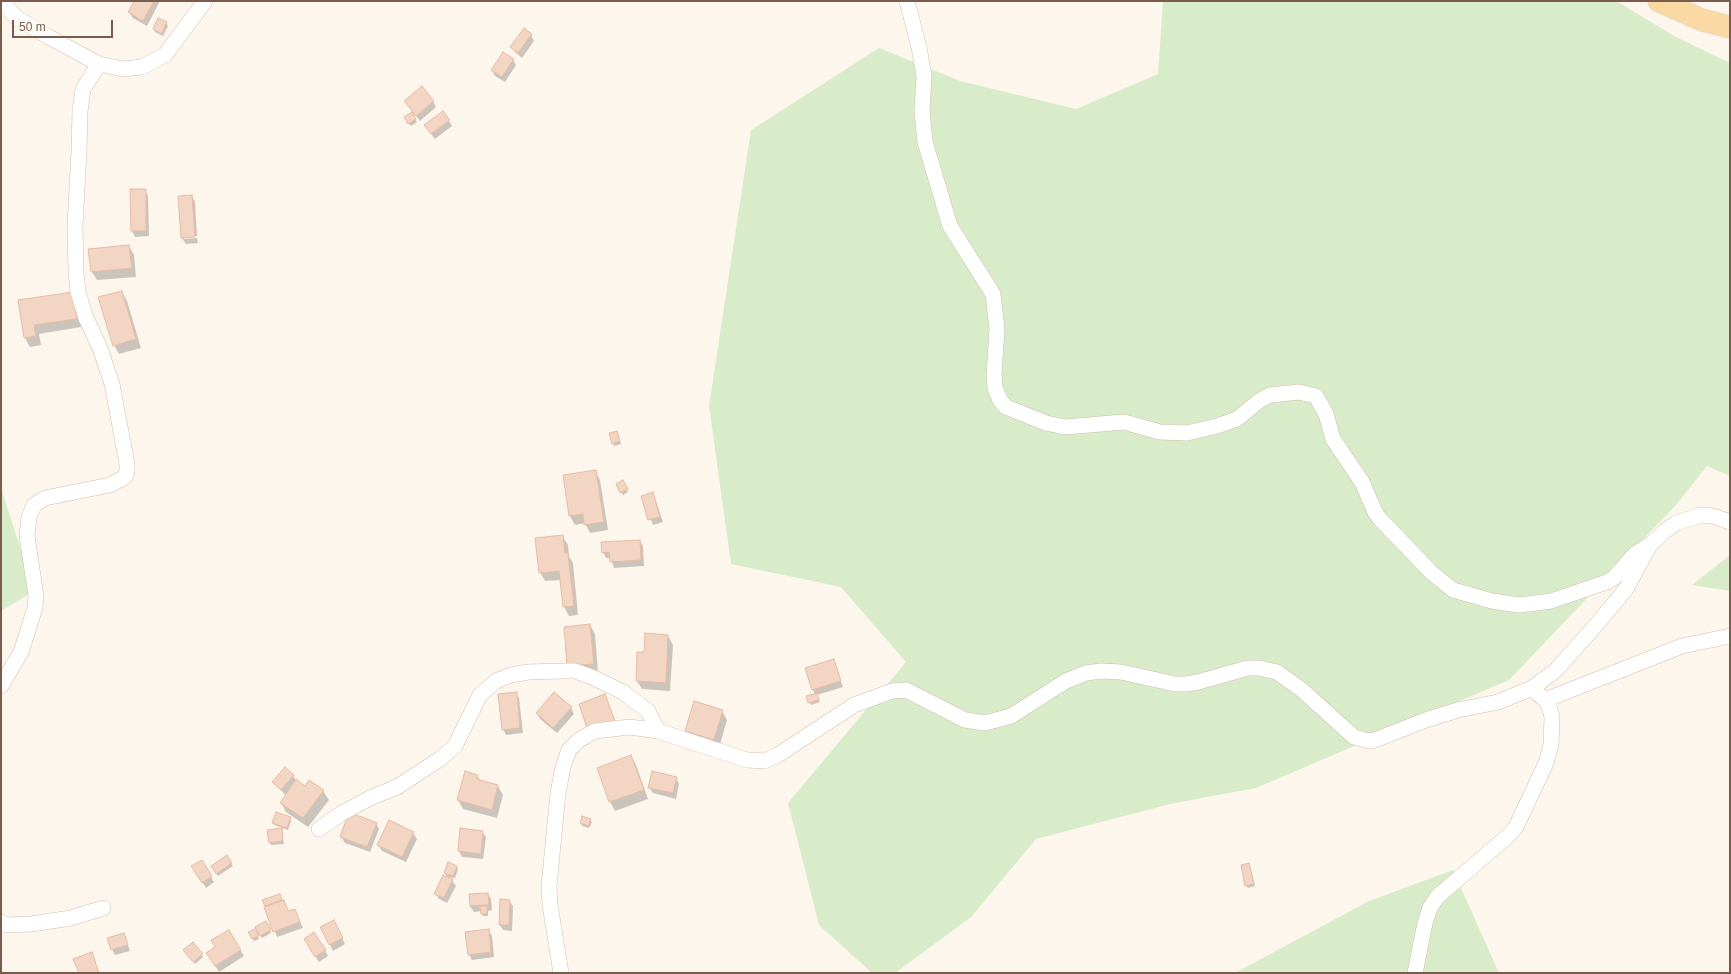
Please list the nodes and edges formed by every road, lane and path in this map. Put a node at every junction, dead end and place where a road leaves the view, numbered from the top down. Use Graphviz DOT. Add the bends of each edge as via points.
graph roads {
  1 [pos="1,1"];
  2 [pos="205,1"];
  3 [pos="907,1"];
  4 [pos="1659,1"];
  5 [pos="1730,27"];
  6 [pos="99,64"];
  7 [pos="1730,522"];
  8 [pos="1650,545"];
  9 [pos="1730,636"];
  10 [pos="1,686"];
  11 [pos="1532,688"];
  12 [pos="1545,700"];
  13 [pos="658,731"];
  14 [pos="319,830"];
  15 [pos="103,908"];
  16 [pos="1,922"];
  17 [pos="561,973"];
  18 [pos="1415,973"];
  1 -- 6 [label="street" via="17,18"];
  2 -- 6 [label="street" via="165,55 153,63 123,69"];
  3 -- 8 [label="street" via="924,76 922,110 925,142 950,226 993,294 997,329 995,388 1006,407 1065,428 1124,422 1160,432 1187,432 1237,419 1270,395 1299,392 1316,396 1326,414 1333,439 1362,482 1380,519 1432,573 1453,590 1492,601 1519,605 1551,601 1607,582 1614,578 1635,554"];
  4 -- 5 [label="main road" via="1702,20"];
  6 -- 10 [label="street" via="83,89 80,110 75,226 76,273 78,292 86,318 100,348 112,384 128,464 127,472 125,477 110,485 39,500 31,510 27,536 36,608 21,652"];
  7 -- 8 [label="street" via="1713,516 1694,517 1676,523"];
  8 -- 11 [label="street" via="1626,589 1555,671"];
  9 -- 12 [label="street" via="1682,646"];
  11 -- 12 [label="street"];
  11 -- 13 [label="street" via="1498,702 1458,710 1369,740 1354,737 1302,690 1277,672 1258,668 1248,668 1186,684 1121,672 1086,673 1066,681 1011,716 985,723 965,720 906,690 892,691 854,705 778,755 764,761 747,760"];
  12 -- 18 [label="street" via="1552,717 1552,746 1536,784 1516,826 1508,836 1438,897 1430,908"];
  13 -- 14 [label="street" via="648,711 623,692 592,677 562,670 511,675 496,681 480,695 455,746 440,759 397,787 342,813"];
  13 -- 17 [label="street" via="630,727 595,731 579,740 569,750 558,793 549,886"];
  15 -- 16 [label="street" via="71,918 31,924 6,925"];
}
